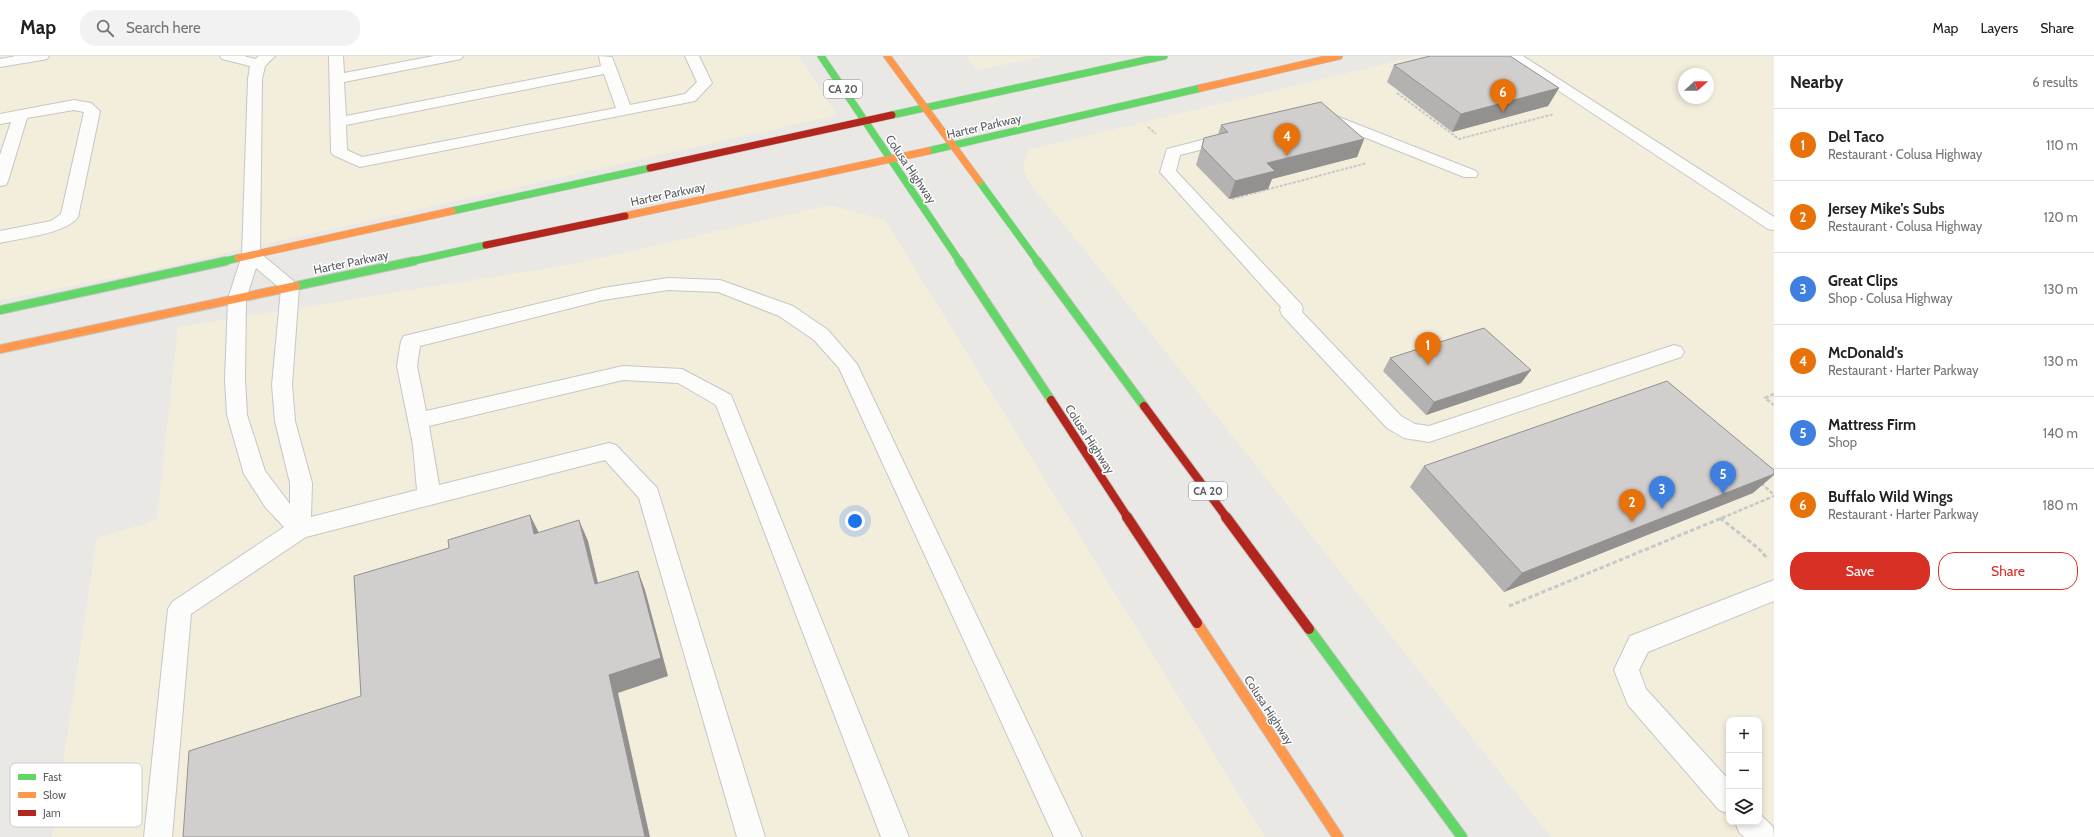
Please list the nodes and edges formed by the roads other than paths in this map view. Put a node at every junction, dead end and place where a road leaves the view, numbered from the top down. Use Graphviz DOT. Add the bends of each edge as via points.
graph roads {
  1 [pos="227,56"];
  2 [pos="336,56"];
  3 [pos="456,56"];
  4 [pos="692,56"];
  5 [pos="821,56"];
  6 [pos="887,56"];
  7 [pos="1164,56"];
  8 [pos="1340,56"];
  9 [pos="1513,56"];
  10 [pos="35,57"];
  11 [pos="264,60"];
  12 [pos="0,63"];
  13 [pos="607,63"];
  14 [pos="337,79"];
  15 [pos="925,108"];
  16 [pos="625,110"];
  17 [pos="20,116"];
  18 [pos="1308,118"];
  19 [pos="0,119"];
  20 [pos="864,121"];
  21 [pos="339,122"];
  22 [pos="1246,134"];
  23 [pos="953,145"];
  24 [pos="891,159"];
  25 [pos="1470,174"];
  26 [pos="0,181"];
  27 [pos="1774,225"];
  28 [pos="0,237"];
  29 [pos="251,255"];
  30 [pos="290,287"];
  31 [pos="237,299"];
  32 [pos="0,310"];
  33 [pos="0,349"];
  34 [pos="1674,352"];
  35 [pos="418,421"];
  36 [pos="429,496"];
  37 [pos="300,529"];
  38 [pos="1774,590"];
  39 [pos="1726,797"];
  40 [pos="1752,825"];
  41 [pos="158,837"];
  42 [pos="751,837"];
  43 [pos="895,837"];
  44 [pos="1068,837"];
  45 [pos="1338,837"];
  46 [pos="1462,837"];
  47 [pos="1763,837"];
  1 -- 11 [label="lane"];
  2 -- 14 [label="lane"];
  3 -- 14 [label="lane"];
  4 -- 16 [label="lane" via="705,83 690,98"];
  5 -- 20 [label="main road, Colusa Highway / CA 20"];
  6 -- 15 [label="main road, CA 20"];
  7 -- 15 [label="main road"];
  8 -- 23 [label="main road, Harter Parkway"];
  9 -- 27 [label="lane"];
  10 -- 12 [label="lane"];
  11 -- 29 [label="lane" via="255,79"];
  13 -- 16 [label="lane"];
  13 -- 21 [label="lane"];
  14 -- 21 [label="lane"];
  15 -- 20 [label="main road"];
  15 -- 23 [label="main road, CA 20"];
  16 -- 21 [label="lane" via="360,162 339,152"];
  17 -- 19 [label="lane"];
  17 -- 26 [label="lane"];
  17 -- 28 [label="lane" via="74,105 86,106 92,111 69,217 56,225"];
  18 -- 25 [label="lane" via="1323,114"];
  20 -- 24 [label="main road, Colusa Highway / CA 20"];
  20 -- 29 [label="main road"];
  22 -- 34 [label="lane" via="1173,152 1168,172 1294,309 1289,310 1394,422 1411,432 1429,434"];
  23 -- 24 [label="main road, Harter Parkway"];
  23 -- 46 [label="main road, CA 20"];
  24 -- 30 [label="main road, Harter Parkway"];
  24 -- 45 [label="main road, Colusa Highway / CA 20"];
  29 -- 30 [label="lane"];
  29 -- 31 [label="lane"];
  29 -- 32 [label="main road"];
  30 -- 31 [label="main road, Harter Parkway"];
  30 -- 37 [label="lane" via="282,385 285,421 302,483"];
  31 -- 33 [label="main road, Harter Parkway"];
  31 -- 37 [label="lane" via="237,415 255,474 274,502"];
  35 -- 36 [label="lane"];
  35 -- 43 [label="lane" via="623,373 682,376 724,400"];
  35 -- 44 [label="lane" via="407,366 411,341 603,294 668,284 720,286 786,311 822,335 847,364"];
  36 -- 37 [label="lane"];
  36 -- 42 [label="lane" via="610,451 649,494"];
  37 -- 41 [label="lane" via="180,609"];
  38 -- 39 [label="lane" via="1638,644 1626,670 1637,697"];
  40 -- 47 [label="lane"];
}
